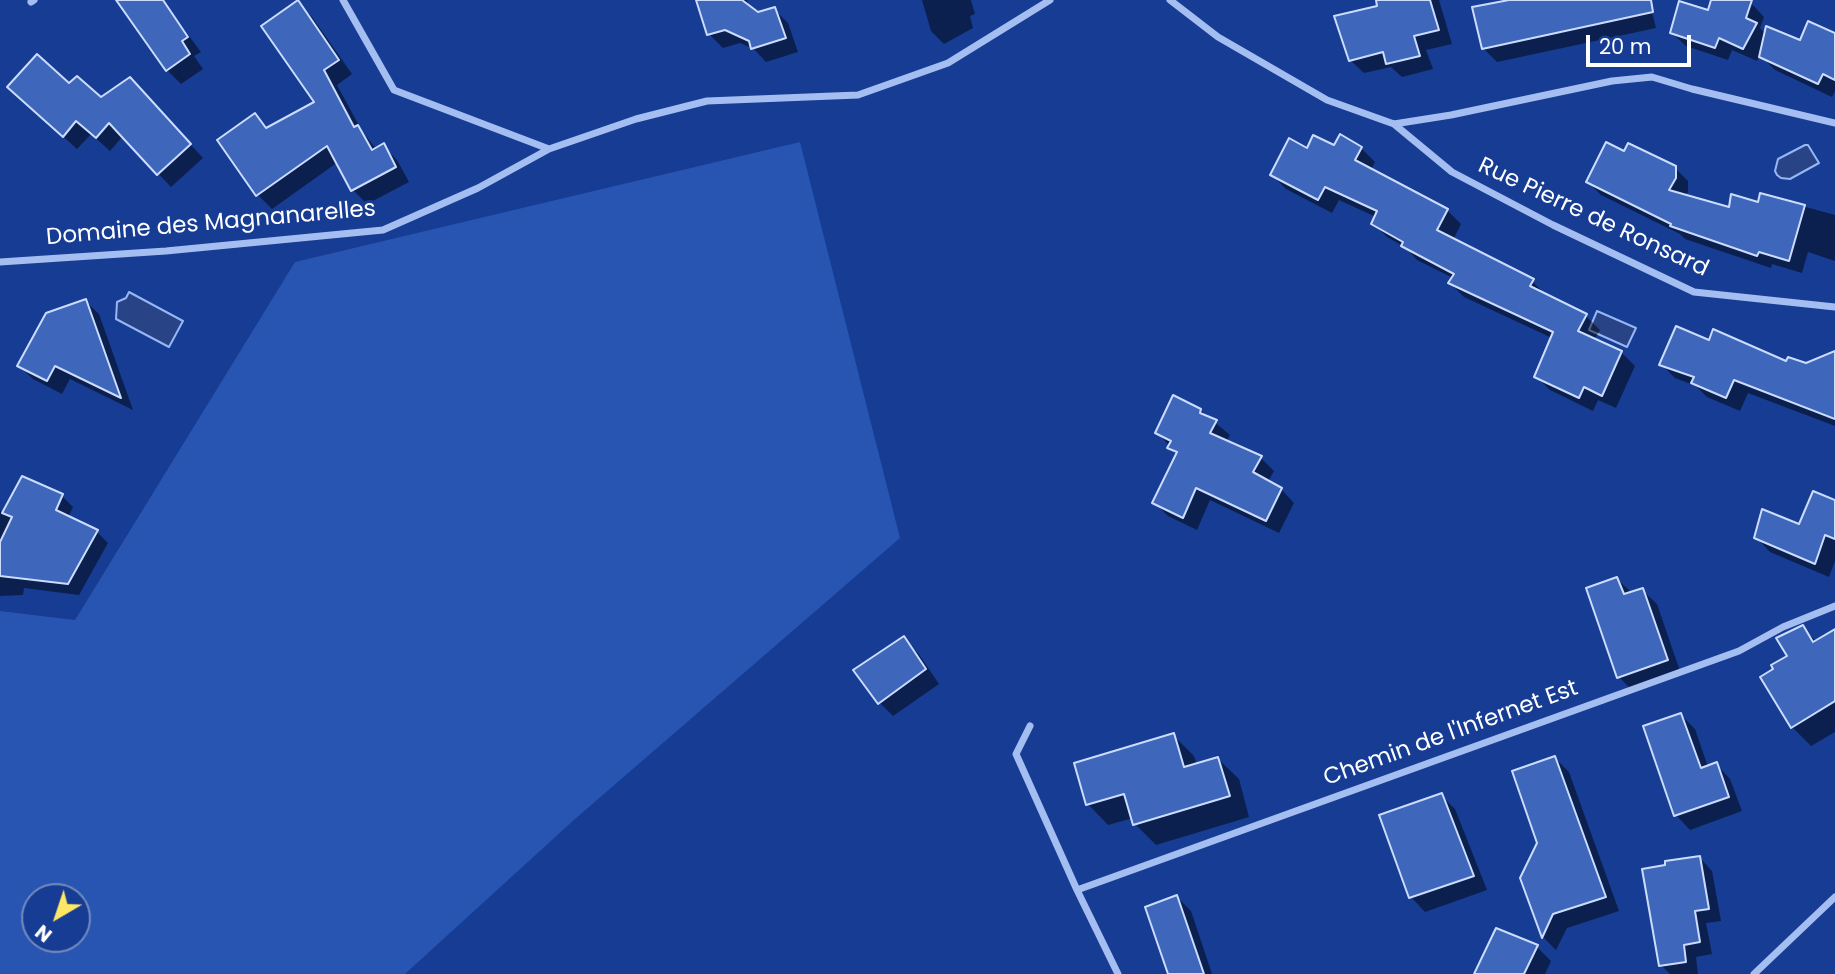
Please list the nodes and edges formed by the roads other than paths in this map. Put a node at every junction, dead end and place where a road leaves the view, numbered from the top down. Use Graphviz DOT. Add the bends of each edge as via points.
graph roads {
  1 [pos="343,0"];
  2 [pos="1050,0"];
  3 [pos="1170,0"];
  4 [pos="1835,123"];
  5 [pos="1394,124"];
  6 [pos="549,149"];
  7 [pos="0,262"];
  8 [pos="1835,307"];
  9 [pos="1835,606"];
  10 [pos="1030,726"];
  11 [pos="1077,890"];
  12 [pos="1835,897"];
  13 [pos="1118,974"];
  14 [pos="1754,974"];
  1 -- 6 [label="street" via="394,90"];
  2 -- 6 [label="street, Domaine des Magnanarelles" via="948,63 858,95 707,101"];
  3 -- 5 [label="street" via="1218,37 1328,100"];
  4 -- 5 [label="street" via="1652,77"];
  5 -- 8 [label="street, Rue Pierre de Ronsard" via="1452,172 1694,292"];
  6 -- 7 [label="street, Domaine des Magnanarelles" via="478,188 383,230"];
  9 -- 11 [label="street, Chemin de l'Infernet Est" via="1739,651"];
  10 -- 11 [label="street" via="1016,754"];
  11 -- 13 [label="street"];
  12 -- 14 [label="street"];
}
